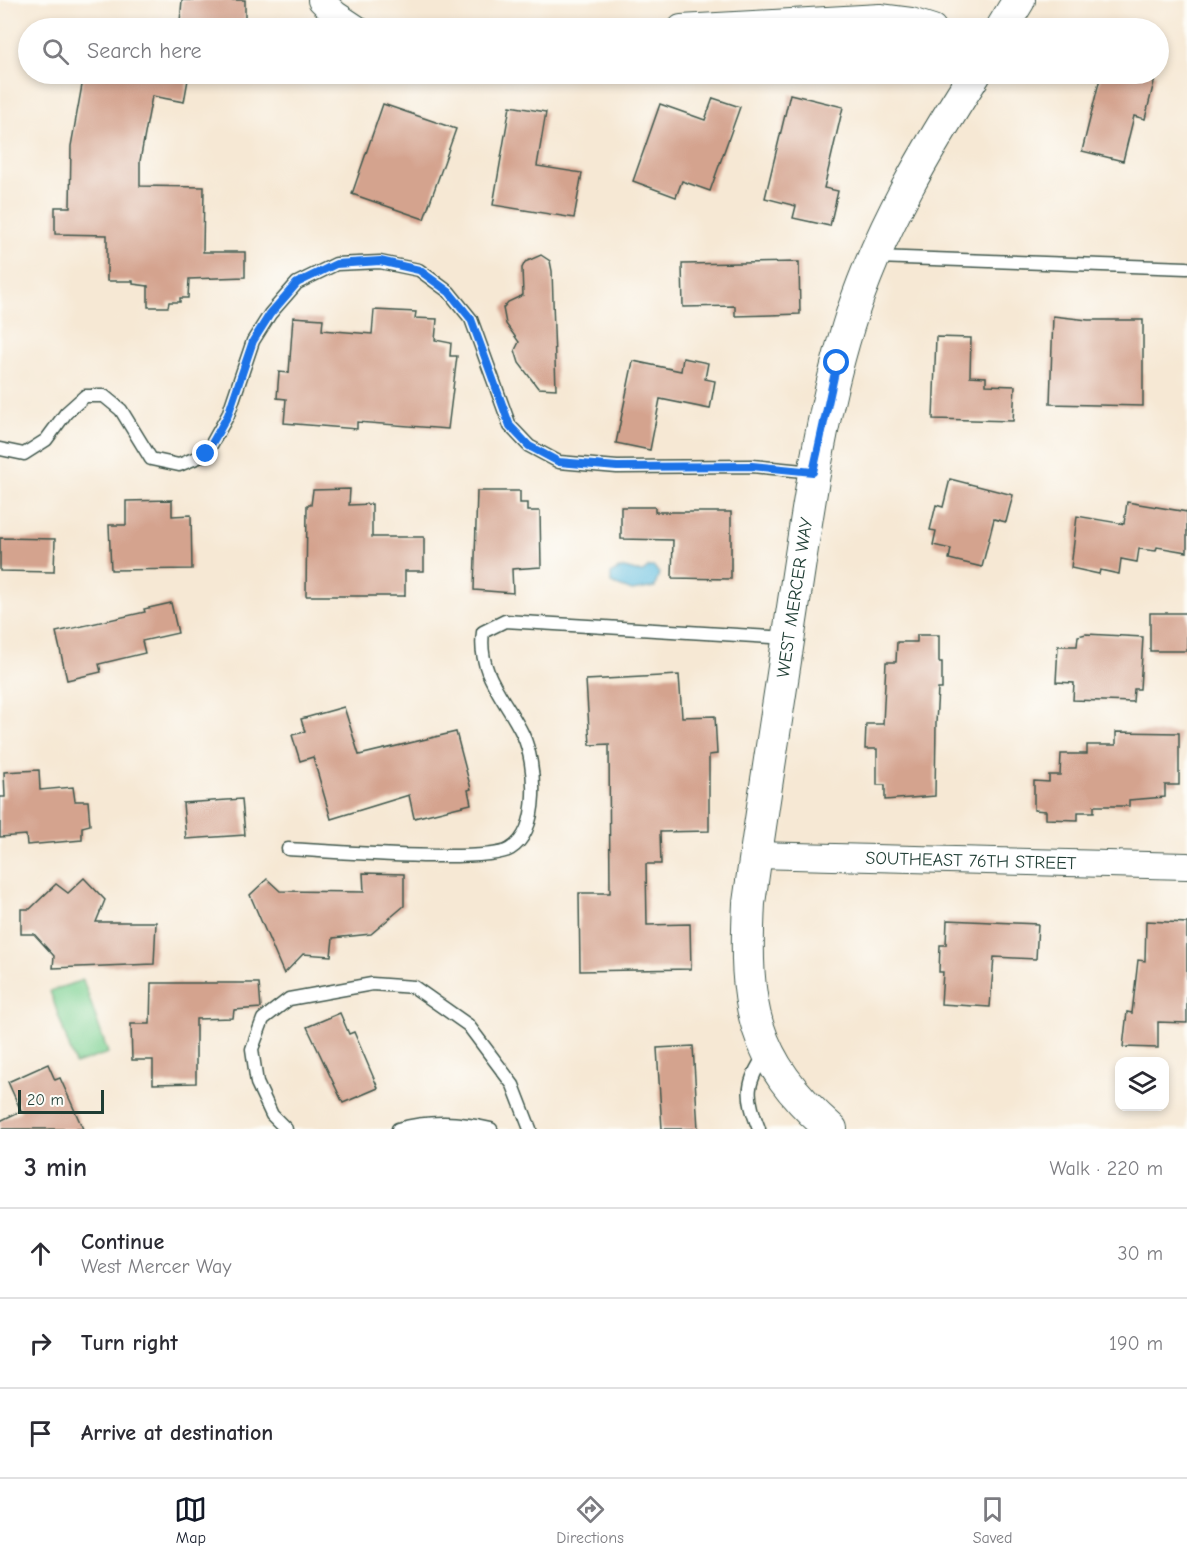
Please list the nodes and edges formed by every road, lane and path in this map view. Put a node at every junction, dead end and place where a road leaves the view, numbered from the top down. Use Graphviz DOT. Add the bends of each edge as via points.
graph roads {
  1 [pos="321,0"];
  2 [pos="1019,0"];
  3 [pos="341,18"];
  4 [pos="862,18"];
  5 [pos="888,18"];
  6 [pos="1008,18"];
  7 [pos="969,84"];
  8 [pos="873,257"];
  9 [pos="1187,268"];
  10 [pos="0,448"];
  11 [pos="813,472"];
  12 [pos="789,638"];
  13 [pos="288,849"];
  14 [pos="755,855"];
  15 [pos="1187,866"];
  16 [pos="766,1052"];
  17 [pos="286,1129"];
  18 [pos="398,1129"];
  19 [pos="491,1129"];
  20 [pos="530,1129"];
  21 [pos="759,1129"];
  22 [pos="831,1129"];
  1 -- 3 [label="street"];
  2 -- 6 [label="street"];
  4 -- 5 [label="street"];
  7 -- 8 [label="street, WEST MERCER WAY" via="923,155"];
  8 -- 9 [label="lane"];
  8 -- 11 [label="street, WEST MERCER WAY" via="837,363"];
  10 -- 11 [label="lane" via="24,454 46,440 85,396 104,396 121,410 151,459 179,465 206,454 228,415 253,341 297,283 336,264 380,261 419,270 449,292 471,319 510,426 529,446 559,462 617,467 752,466"];
  11 -- 12 [label="street, WEST MERCER WAY"];
  12 -- 13 [label="lane" via="505,621 483,632 480,651 524,736 535,781 532,808 521,836 510,849 488,855"];
  12 -- 14 [label="street, WEST MERCER WAY"];
  14 -- 15 [label="street, SOUTHEAST 76TH STREET"];
  14 -- 16 [label="street, WEST MERCER WAY" via="749,903 748,983 755,1025"];
  16 -- 21 [label="lane" via="748,1089"];
  16 -- 22 [label="street, WEST MERCER WAY" via="810,1111"];
  17 -- 20 [label="lane" via="272,1114 257,1083 252,1049 262,1019 289,999 372,984 414,987 468,1025 513,1085"];
  18 -- 19 [label="lane" via="424,1122"];
}
